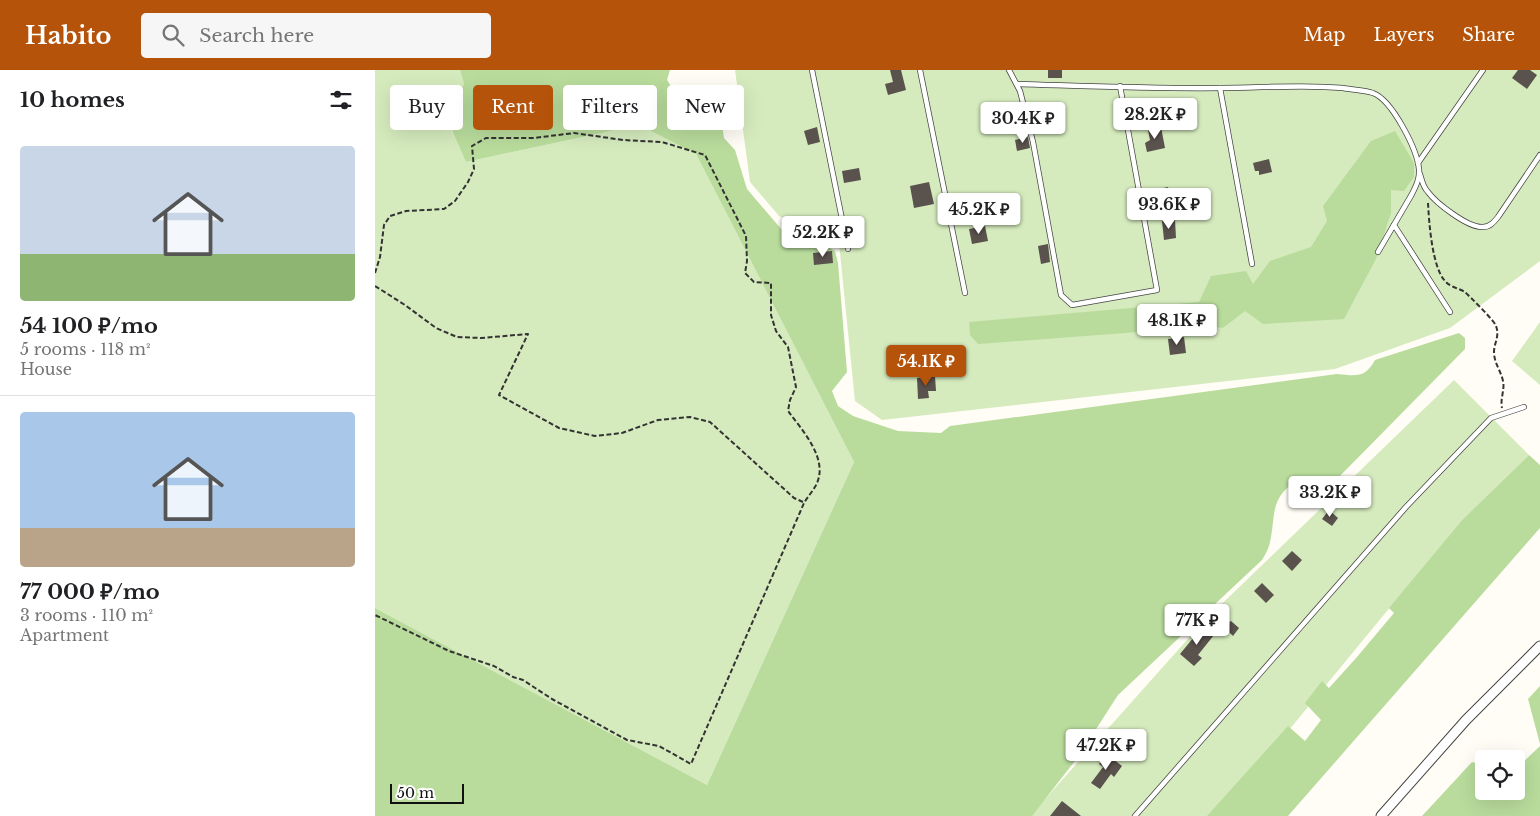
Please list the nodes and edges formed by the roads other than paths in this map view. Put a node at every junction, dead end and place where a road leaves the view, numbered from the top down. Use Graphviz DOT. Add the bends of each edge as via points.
graph roads {
  1 [pos="813,70"];
  2 [pos="920,70"];
  3 [pos="1009,70"];
  4 [pos="1483,70"];
  5 [pos="1017,84"];
  6 [pos="1120,86"];
  7 [pos="1220,88"];
  8 [pos="1540,155"];
  9 [pos="1418,163"];
  10 [pos="1419,170"];
  11 [pos="1394,225"];
  12 [pos="848,249"];
  13 [pos="1378,252"];
  14 [pos="1252,264"];
  15 [pos="965,293"];
  16 [pos="1450,312"];
  17 [pos="1523,407"];
  18 [pos="1540,646"];
  19 [pos="1135,816"];
  20 [pos="1381,816"];
  1 -- 12 [label="lane"];
  2 -- 15 [label="lane"];
  3 -- 5 [label="lane"];
  4 -- 9 [label="lane"];
  5 -- 6 [label="lane"];
  5 -- 6 [label="lane" via="1039,172 1061,295 1072,304 1157,290"];
  6 -- 7 [label="lane"];
  7 -- 9 [label="lane" via="1304,86 1375,94 1390,106"];
  7 -- 14 [label="lane"];
  8 -- 10 [label="lane" via="1499,217 1490,225 1477,226 1447,209 1428,193"];
  9 -- 10 [label="lane"];
  10 -- 11 [label="lane" via="1416,186"];
  11 -- 13 [label="lane"];
  11 -- 16 [label="lane"];
  17 -- 19 [label="lane" via="1491,418 1406,507"];
  18 -- 20 [label="street" via="1466,720"];
}
